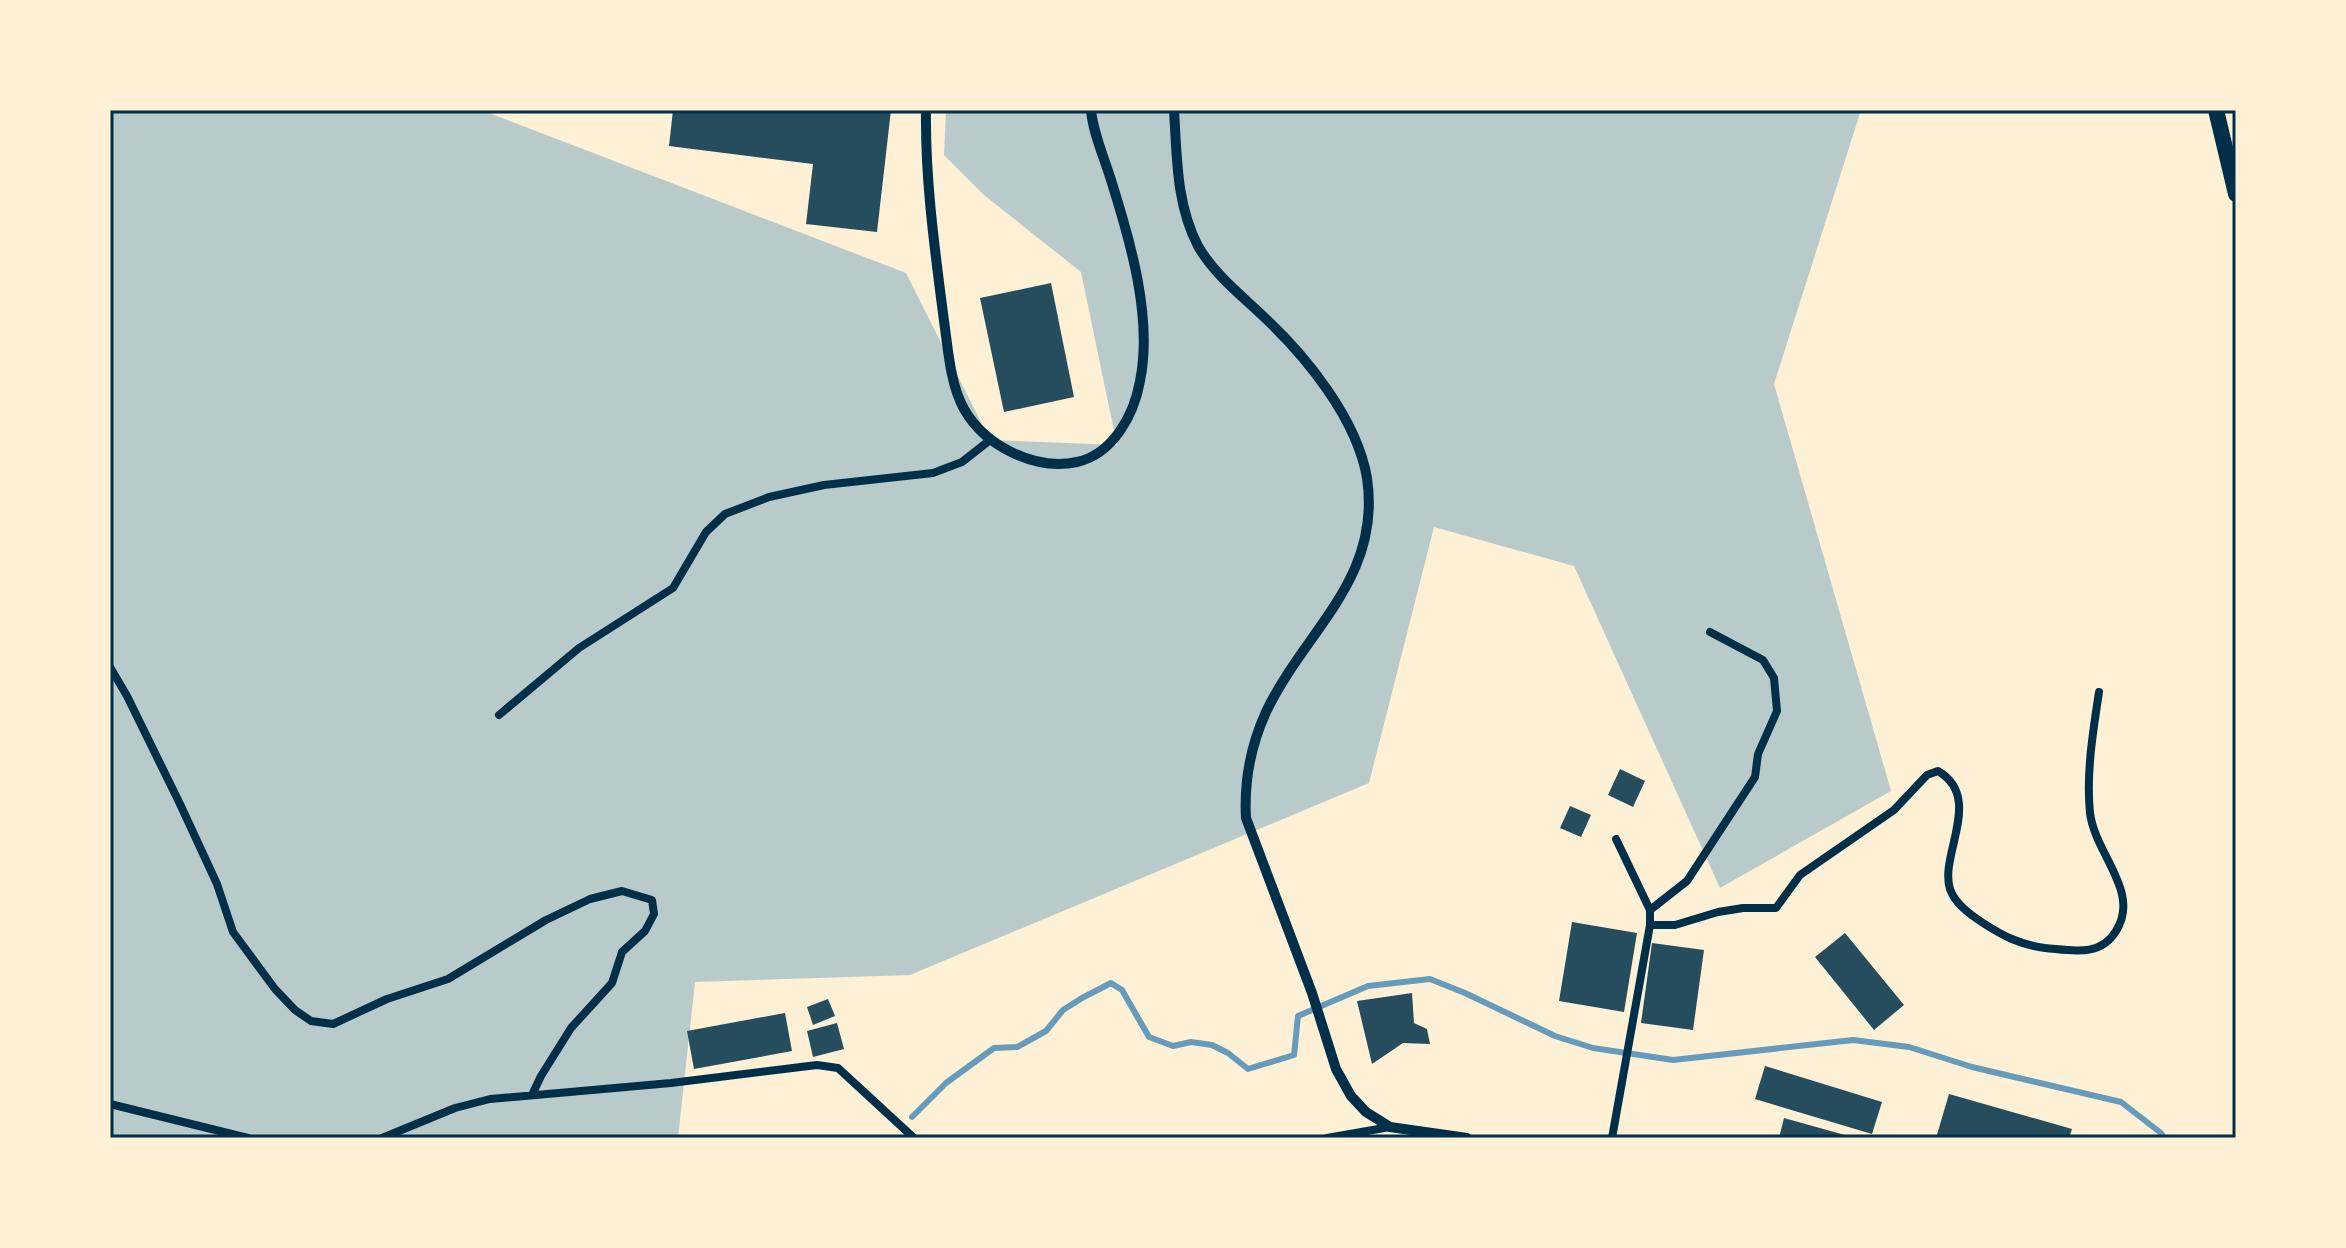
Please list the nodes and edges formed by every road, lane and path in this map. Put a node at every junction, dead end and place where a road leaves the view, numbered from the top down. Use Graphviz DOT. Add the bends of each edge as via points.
graph roads {
  1 [pos="926,110"];
  2 [pos="1091,110"];
  3 [pos="1174,110"];
  4 [pos="2216,110"];
  5 [pos="2236,194"];
  6 [pos="990,440"];
  7 [pos="1710,632"];
  8 [pos="110,667"];
  9 [pos="2099,692"];
  10 [pos="499,715"];
  11 [pos="1616,839"];
  12 [pos="1650,910"];
  13 [pos="1650,925"];
  14 [pos="532,1095"];
  15 [pos="110,1104"];
  16 [pos="1390,1127"];
  17 [pos="248,1138"];
  18 [pos="382,1138"];
  19 [pos="914,1138"];
  20 [pos="1327,1138"];
  21 [pos="1467,1138"];
  22 [pos="1612,1138"];
  1 -- 6 [label="street" via="934,246 949,353 962,407"];
  2 -- 6 [label="street" via="1125,225 1144,337 1130,414 1117,436 1092,458 1075,463 1035,461"];
  3 -- 16 [label="street" via="1179,189 1196,242 1207,261 1316,372 1351,434 1366,475 1365,541 1351,580 1266,712 1245,795 1246,818 1336,1069 1351,1096"];
  4 -- 5 [label="highway"];
  6 -- 10 [label="street" via="962,462 933,473 824,485 725,514 706,532 673,588 579,648"];
  7 -- 12 [label="street" via="1763,660 1774,678 1777,711 1758,754 1755,777 1687,881"];
  8 -- 14 [label="street" via="180,804 233,932 275,989 311,1021 333,1024 448,979 590,899 622,891 652,900 654,914 645,931 622,952 612,983 571,1028"];
  9 -- 13 [label="street" via="2090,815 2126,913 2101,946 2084,952 2021,943 1967,912 1950,889 1957,789 1938,771 1927,775 1894,810 1800,875 1776,908 1743,908 1675,925"];
  11 -- 12 [label="street"];
  12 -- 13 [label="street"];
  13 -- 22 [label="street"];
  14 -- 18 [label="street" via="455,1108"];
  14 -- 19 [label="street" via="817,1065 838,1068"];
  15 -- 17 [label="street"];
  16 -- 20 [label="street"];
  16 -- 21 [label="street"];
}
